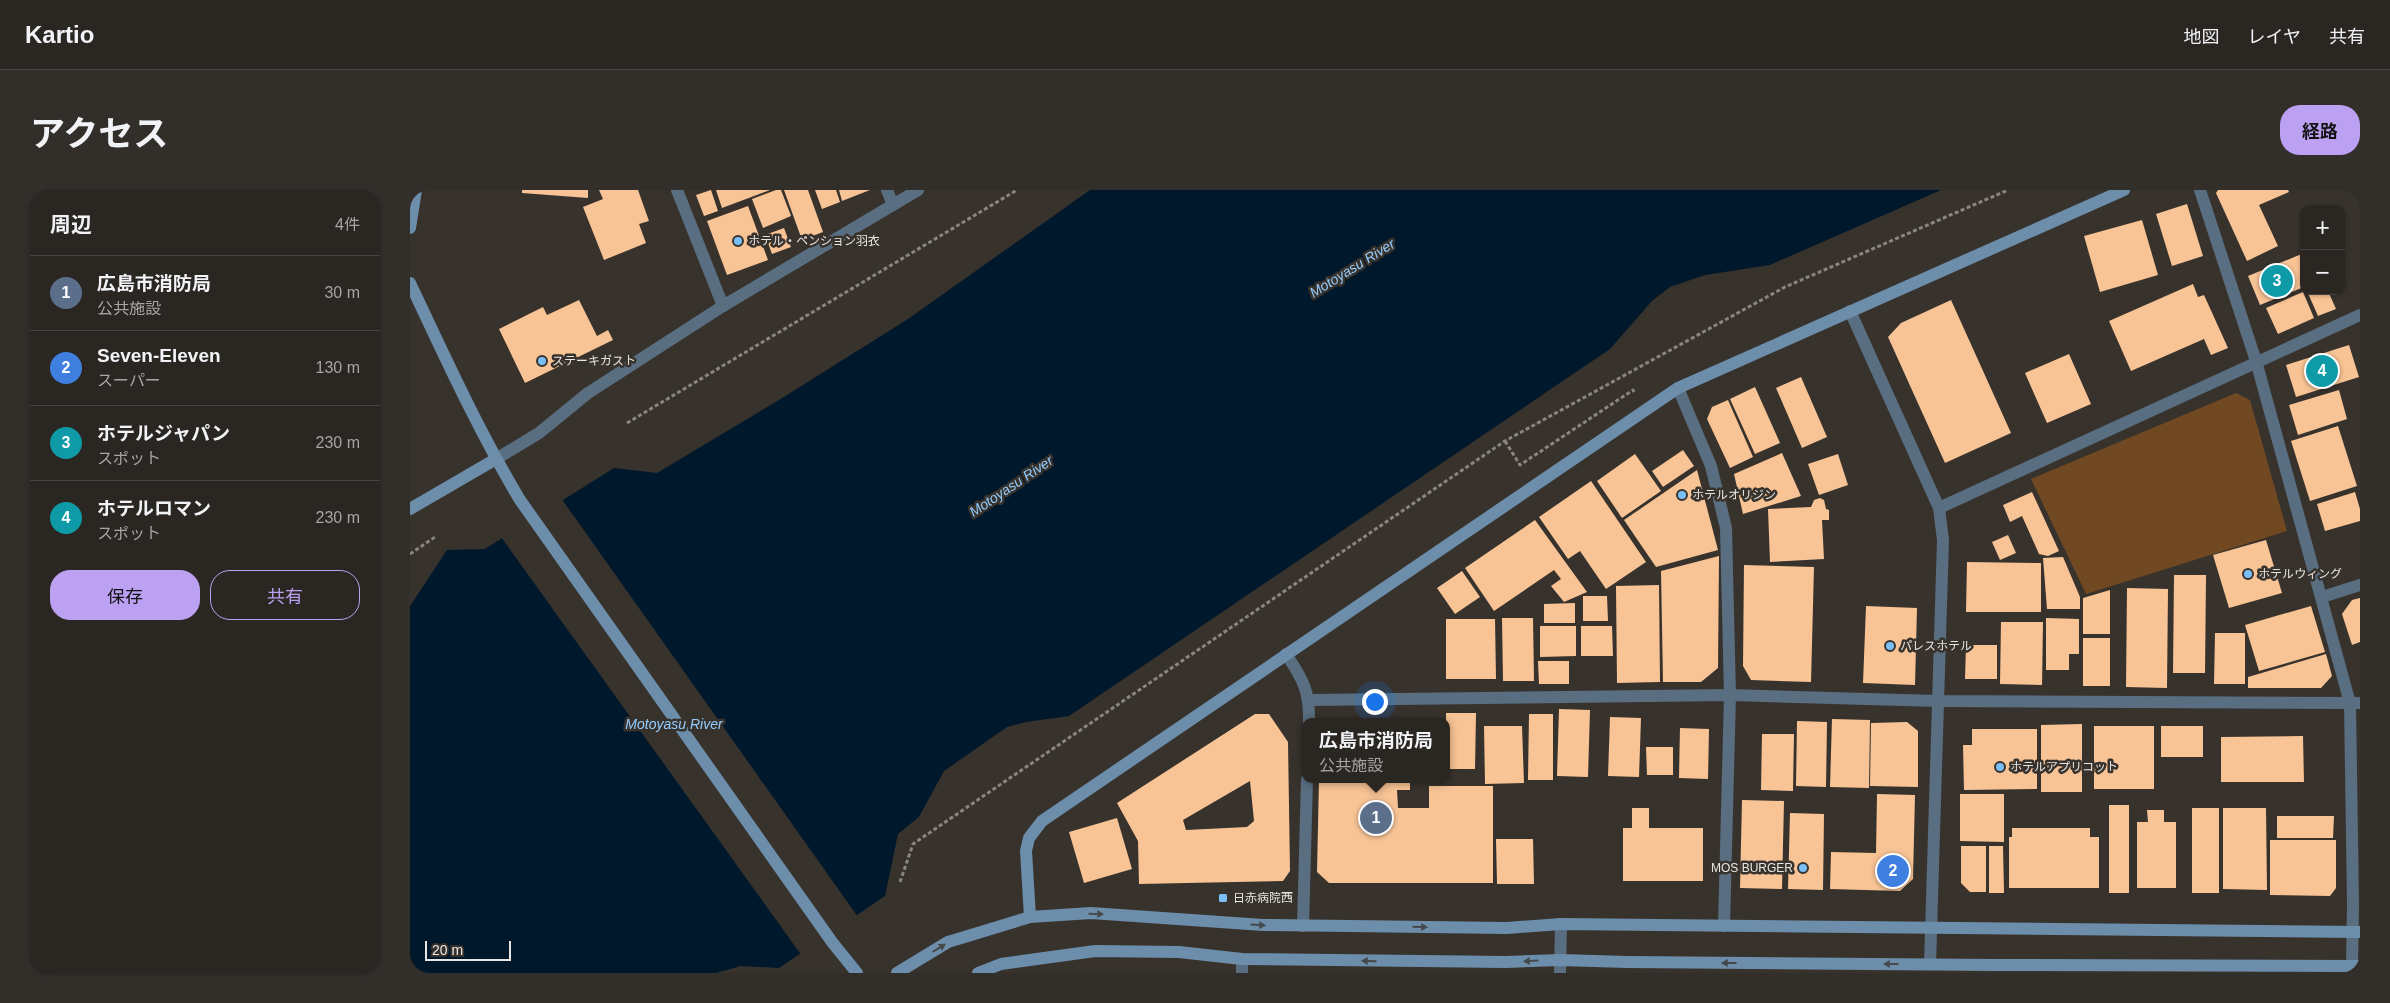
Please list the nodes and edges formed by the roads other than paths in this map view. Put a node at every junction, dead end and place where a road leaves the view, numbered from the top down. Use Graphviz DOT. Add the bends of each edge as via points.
graph roads {
  1 [pos="416,190"];
  2 [pos="677,190"];
  3 [pos="887,190"];
  4 [pos="918,190"];
  5 [pos="2124,190"];
  6 [pos="2200,190"];
  7 [pos="893,205"];
  8 [pos="410,228"];
  9 [pos="410,283"];
  10 [pos="723,306"];
  11 [pos="1850,311"];
  12 [pos="2360,315"];
  13 [pos="2256,361"];
  14 [pos="1678,388"];
  15 [pos="496,459"];
  16 [pos="1939,508"];
  17 [pos="410,509"];
  18 [pos="2360,585"];
  19 [pos="2322,597"];
  20 [pos="1286,654"];
  21 [pos="1730,695"];
  22 [pos="1310,700"];
  23 [pos="1938,701"];
  24 [pos="2355,703"];
  25 [pos="1309,718"];
  26 [pos="1307,783"];
  27 [pos="1030,917"];
  28 [pos="1561,924"];
  29 [pos="1303,926"];
  30 [pos="1724,926"];
  31 [pos="1932,928"];
  32 [pos="2357,932"];
  33 [pos="1242,959"];
  34 [pos="1560,960"];
  35 [pos="1930,964"];
  36 [pos="2356,965"];
  37 [pos="2070,969"];
  38 [pos="857,973"];
  39 [pos="897,973"];
  40 [pos="978,973"];
  41 [pos="1242,973"];
  42 [pos="1560,973"];
  1 -- 8 [label="street"];
  2 -- 10 [label="street"];
  3 -- 7 [label="street"];
  4 -- 7 [label="street"];
  5 -- 11 [label="street"];
  6 -- 13 [label="street"];
  7 -- 10 [label="street"];
  9 -- 15 [label="street"];
  10 -- 15 [label="street" via="588,393 539,433"];
  11 -- 14 [label="street"];
  11 -- 16 [label="street"];
  12 -- 13 [label="street"];
  13 -- 16 [label="street"];
  13 -- 19 [label="street"];
  14 -- 20 [label="street"];
  14 -- 21 [label="street" via="1711,466 1726,528"];
  15 -- 17 [label="street"];
  15 -- 38 [label="street" via="529,513"];
  16 -- 23 [label="street" via="1943,540"];
  18 -- 19 [label="street"];
  19 -- 24 [label="street"];
  20 -- 22 [label="street" via="1299,673"];
  20 -- 27 [label="street" via="1042,821 1029,838 1026,850"];
  21 -- 22 [label="street"];
  21 -- 23 [label="street"];
  21 -- 30 [label="street"];
  22 -- 25 [label="street"];
  23 -- 24 [label="street"];
  23 -- 31 [label="street"];
  24 -- 32 [label="street"];
  26 -- 29 [label="street"];
  27 -- 29 [label="street, one-way" via="1091,913"];
  39 -- 27 [label="street, one-way" via="948,942"];
  29 -- 28 [label="street, one-way" via="1507,928"];
  28 -- 30 [label="street"];
  28 -- 34 [label="street"];
  30 -- 31 [label="street"];
  31 -- 32 [label="street"];
  31 -- 35 [label="street"];
  32 -- 36 [label="street"];
  34 -- 33 [label="street, one-way"];
  33 -- 40 [label="street" via="1179,952 1095,951 1001,964"];
  33 -- 41 [label="street"];
  35 -- 34 [label="street, one-way"];
  34 -- 42 [label="street"];
  35 -- 37 [label="street"];
  36 -- 37 [label="street"];
}
